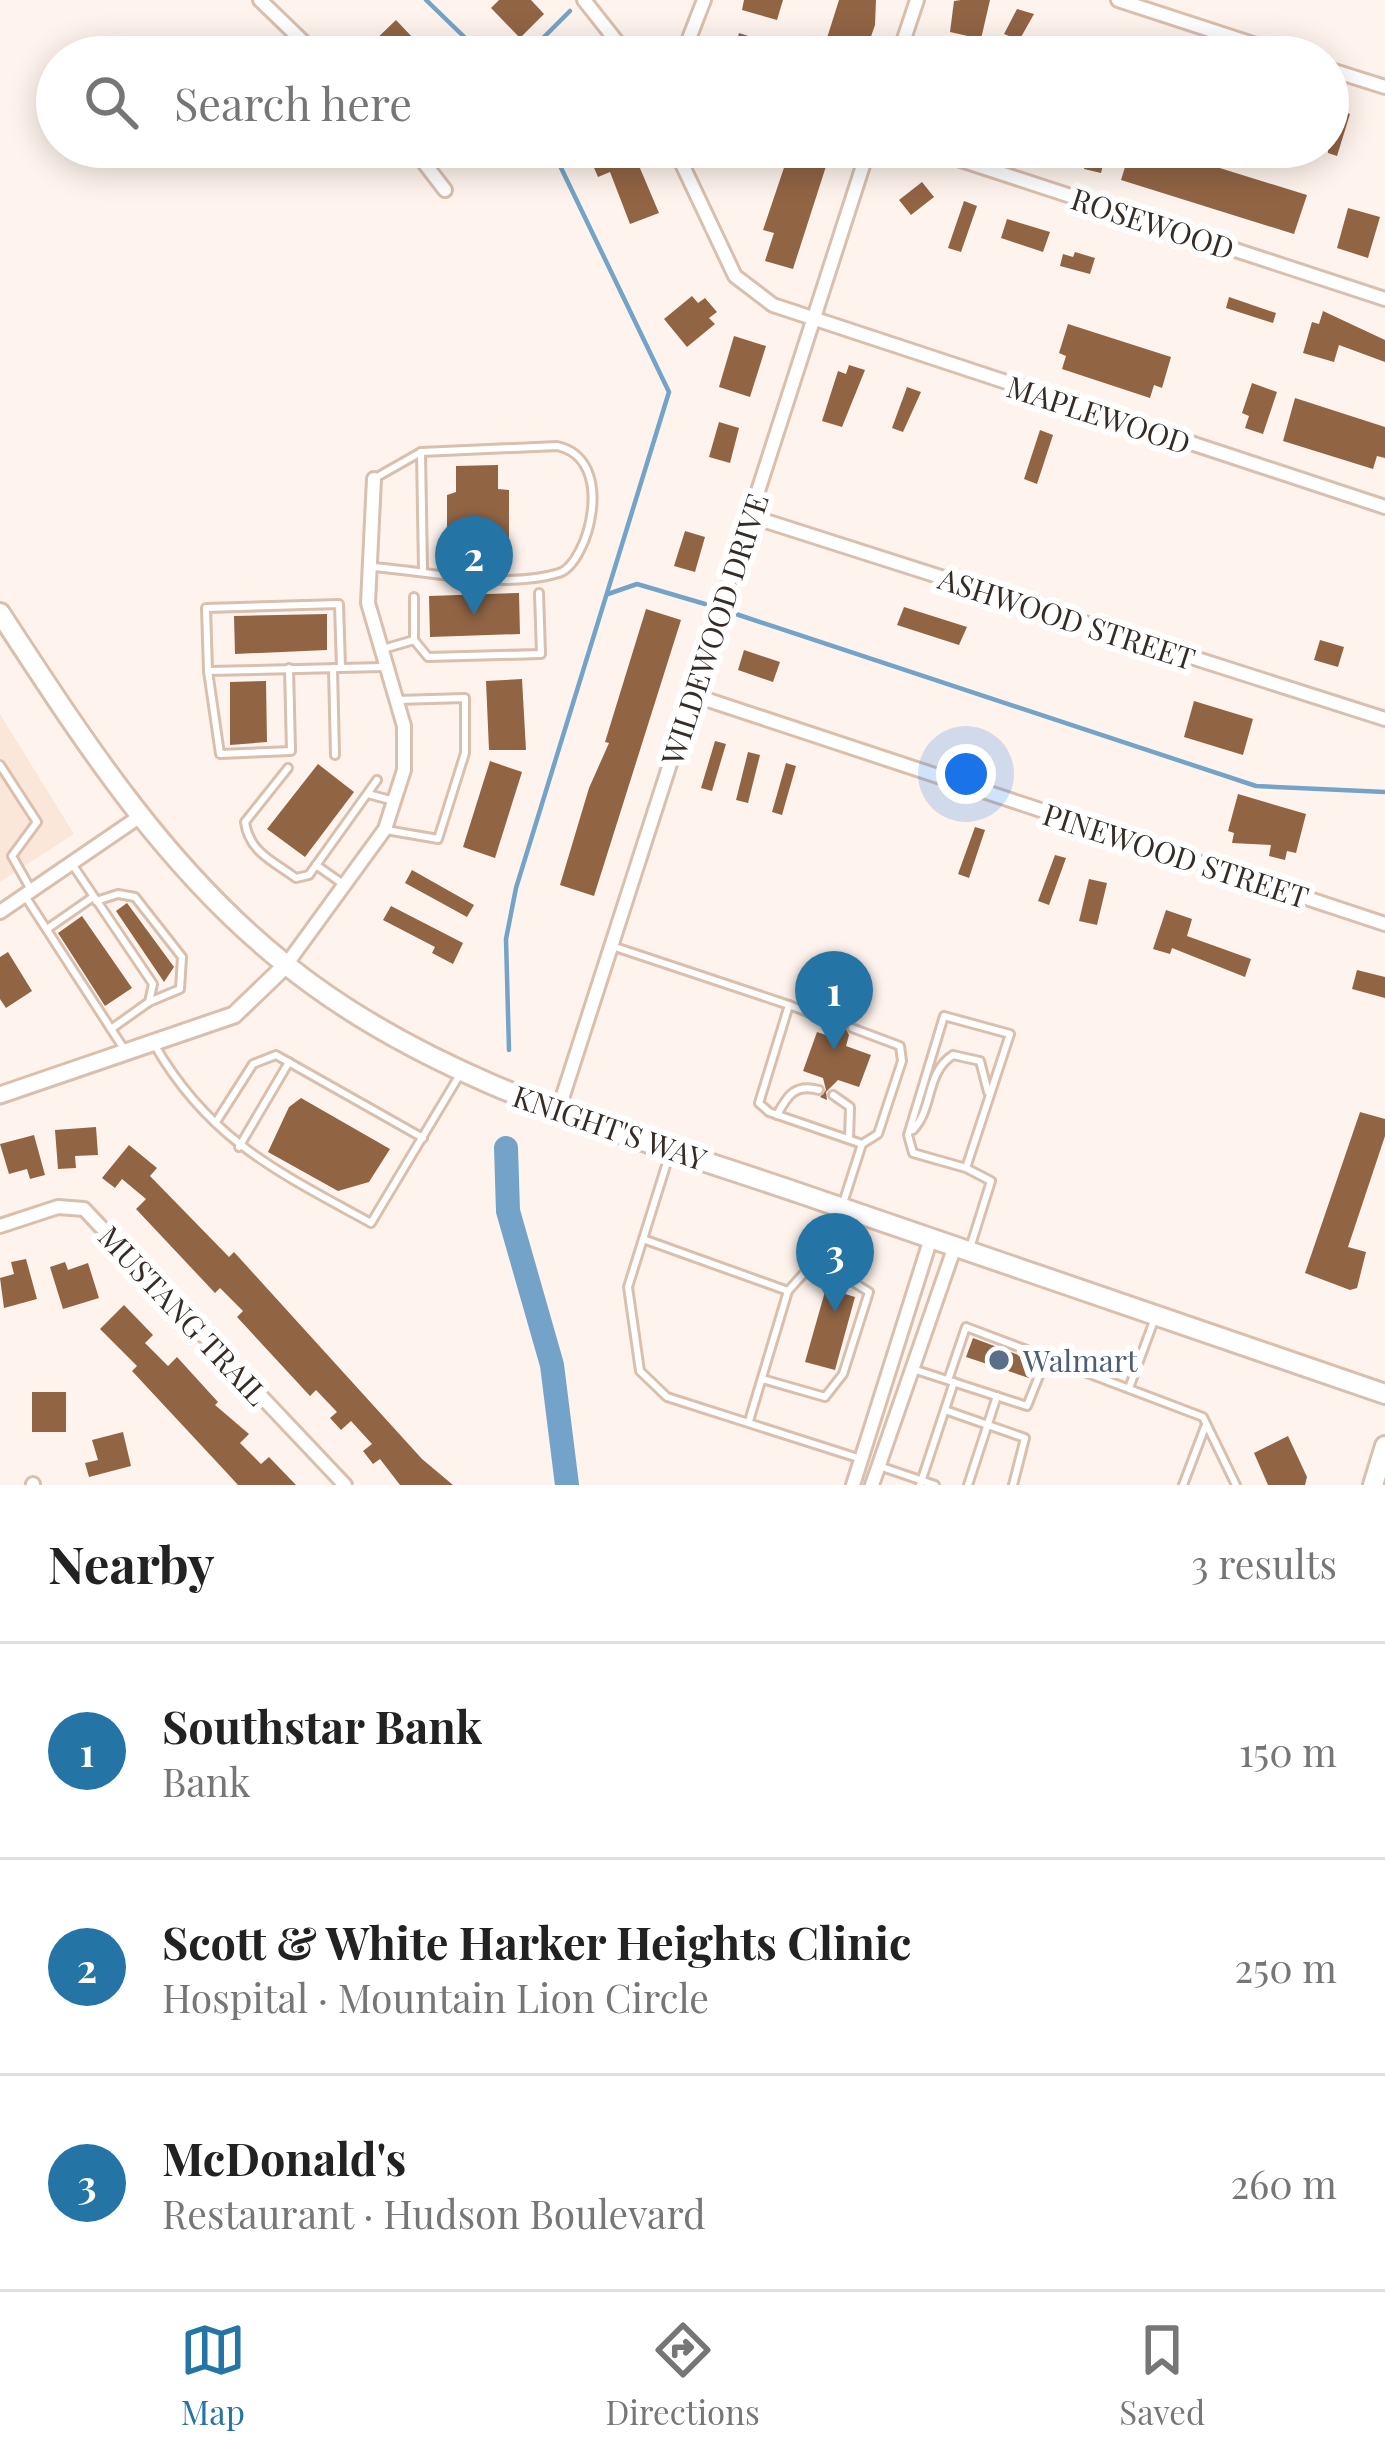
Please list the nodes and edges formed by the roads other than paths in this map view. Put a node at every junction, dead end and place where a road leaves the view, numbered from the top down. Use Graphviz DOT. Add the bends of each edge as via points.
graph roads {
  1 [pos="260,0"];
  2 [pos="584,0"];
  3 [pos="704,0"];
  4 [pos="916,0"];
  5 [pos="1118,0"];
  6 [pos="297,36"];
  7 [pos="612,36"];
  8 [pos="691,36"];
  9 [pos="905,36"];
  10 [pos="1229,36"];
  11 [pos="1349,75"];
  12 [pos="1385,87"];
  13 [pos="428,168"];
  14 [pos="684,168"];
  15 [pos="862,168"];
  16 [pos="986,168"];
  17 [pos="445,190"];
  18 [pos="1385,299"];
  19 [pos="813,321"];
  20 [pos="421,452"];
  21 [pos="374,479"];
  22 [pos="1385,507"];
  23 [pos="750,516"];
  24 [pos="370,567"];
  25 [pos="423,570"];
  26 [pos="539,593"];
  27 [pos="414,597"];
  28 [pos="0,613"];
  29 [pos="414,640"];
  30 [pos="380,650"];
  31 [pos="386,667"];
  32 [pos="289,668"];
  33 [pos="337,668"];
  34 [pos="208,671"];
  35 [pos="693,695"];
  36 [pos="397,700"];
  37 [pos="1385,719"];
  38 [pos="335,755"];
  39 [pos="0,765"];
  40 [pos="288,768"];
  41 [pos="377,780"];
  42 [pos="368,794"];
  43 [pos="397,802"];
  44 [pos="140,818"];
  45 [pos="385,829"];
  46 [pos="0,861"];
  47 [pos="12,862"];
  48 [pos="72,864"];
  49 [pos="316,865"];
  50 [pos="344,884"];
  51 [pos="28,893"];
  52 [pos="95,899"];
  53 [pos="0,912"];
  54 [pos="1385,924"];
  55 [pos="46,929"];
  56 [pos="612,946"];
  57 [pos="286,965"];
  58 [pos="149,1002"];
  59 [pos="789,1005"];
  60 [pos="834,1022"];
  61 [pos="111,1028"];
  62 [pos="852,1028"];
  63 [pos="154,1044"];
  64 [pos="127,1053"];
  65 [pos="289,1062"];
  66 [pos="462,1071"];
  67 [pos="819,1090"];
  68 [pos="0,1094"];
  69 [pos="833,1095"];
  70 [pos="989,1095"];
  71 [pos="558,1111"];
  72 [pos="777,1115"];
  73 [pos="217,1123"];
  74 [pos="908,1135"];
  75 [pos="423,1138"];
  76 [pos="849,1139"];
  77 [pos="862,1144"];
  78 [pos="239,1147"];
  79 [pos="671,1150"];
  80 [pos="966,1168"];
  81 [pos="841,1208"];
  82 [pos="0,1226"];
  83 [pos="931,1238"];
  84 [pos="643,1239"];
  85 [pos="962,1249"];
  86 [pos="788,1291"];
  87 [pos="1156,1316"];
  88 [pos="1047,1356"];
  89 [pos="892,1362"];
  90 [pos="914,1369"];
  91 [pos="762,1379"];
  92 [pos="951,1381"];
  93 [pos="1129,1388"];
  94 [pos="1385,1394"];
  95 [pos="997,1396"];
  96 [pos="945,1410"];
  97 [pos="749,1423"];
  98 [pos="1206,1424"];
  99 [pos="987,1425"];
  100 [pos="1385,1446"];
  101 [pos="862,1459"];
  102 [pos="879,1466"];
  103 [pos="921,1483"];
  104 [pos="344,1485"];
  105 [pos="853,1485"];
  106 [pos="872,1485"];
  107 [pos="935,1485"];
  108 [pos="968,1485"];
  109 [pos="1013,1485"];
  110 [pos="1183,1485"];
  111 [pos="1236,1485"];
  112 [pos="1372,1485"];
  1 -- 6 [label="street"];
  2 -- 7 [label="street"];
  3 -- 8 [label="street"];
  4 -- 9 [label="street"];
  5 -- 10 [label="street"];
  11 -- 12 [label="street"];
  13 -- 17 [label="street"];
  14 -- 19 [label="street, MAPLEWOOD" via="735,276 760,298"];
  15 -- 19 [label="street, WILDEWOOD DRIVE"];
  16 -- 18 [label="street, ROSEWOOD"];
  19 -- 22 [label="street, MAPLEWOOD"];
  19 -- 23 [label="street, WILDEWOOD DRIVE"];
  20 -- 21 [label="lane"];
  20 -- 25 [label="lane"];
  20 -- 25 [label="lane" via="557,446 587,461 594,481 592,508 567,569 508,577"];
  21 -- 24 [label="street"];
  23 -- 35 [label="street, WILDEWOOD DRIVE"];
  23 -- 37 [label="street, ASHWOOD STREET"];
  24 -- 25 [label="lane"];
  24 -- 30 [label="street" via="368,603"];
  26 -- 29 [label="lane" via="541,654 428,657"];
  27 -- 29 [label="lane"];
  28 -- 44 [label="main road, KNIGHT'S WAY"];
  29 -- 30 [label="lane"];
  30 -- 31 [label="street"];
  31 -- 33 [label="lane"];
  31 -- 36 [label="street"];
  32 -- 33 [label="lane"];
  32 -- 34 [label="lane"];
  32 -- 34 [label="lane" via="291,751 220,754"];
  33 -- 34 [label="lane" via="339,604 206,608"];
  33 -- 38 [label="lane"];
  35 -- 54 [label="street, PINEWOOD STREET"];
  35 -- 56 [label="street, WILDEWOOD DRIVE"];
  36 -- 43 [label="street" via="405,745"];
  36 -- 45 [label="lane" via="465,698 465,753 438,839"];
  39 -- 47 [label="lane" via="37,822"];
  40 -- 49 [label="lane" via="245,822 250,844 296,878"];
  41 -- 42 [label="lane"];
  42 -- 43 [label="lane"];
  42 -- 49 [label="lane"];
  43 -- 45 [label="street"];
  44 -- 48 [label="street"];
  44 -- 57 [label="main road, KNIGHT'S WAY"];
  45 -- 50 [label="street"];
  46 -- 47 [label="lane"];
  47 -- 51 [label="lane"];
  48 -- 51 [label="street"];
  48 -- 52 [label="lane"];
  49 -- 50 [label="lane"];
  50 -- 57 [label="street"];
  51 -- 53 [label="street"];
  51 -- 55 [label="lane"];
  52 -- 55 [label="lane"];
  52 -- 58 [label="lane" via="153,984"];
  52 -- 58 [label="lane" via="135,897 182,957 180,989"];
  55 -- 61 [label="lane"];
  56 -- 59 [label="lane"];
  56 -- 71 [label="street, WILDEWOOD DRIVE"];
  57 -- 63 [label="street" via="234,1015"];
  57 -- 66 [label="main road, KNIGHT'S WAY" via="349,1011"];
  58 -- 61 [label="lane"];
  59 -- 60 [label="lane"];
  59 -- 72 [label="lane" via="758,1095"];
  61 -- 64 [label="lane"];
  62 -- 77 [label="lane" via="901,1046 878,1134"];
  63 -- 64 [label="street"];
  63 -- 73 [label="lane"];
  64 -- 68 [label="street"];
  65 -- 73 [label="lane" via="276,1055 253,1064"];
  65 -- 75 [label="lane"];
  65 -- 78 [label="lane"];
  66 -- 71 [label="main road, KNIGHT'S WAY"];
  66 -- 75 [label="lane"];
  67 -- 72 [label="lane" via="788,1094"];
  69 -- 76 [label="lane" via="850,1107"];
  70 -- 74 [label="lane" via="980,1061 953,1055 940,1064 922,1121"];
  70 -- 74 [label="lane" via="1010,1034 944,1016"];
  70 -- 80 [label="lane"];
  71 -- 79 [label="main road, KNIGHT'S WAY"];
  72 -- 76 [label="lane"];
  73 -- 78 [label="lane"];
  74 -- 80 [label="lane" via="913,1153"];
  75 -- 78 [label="lane" via="370,1223"];
  76 -- 77 [label="lane"];
  77 -- 81 [label="lane"];
  79 -- 81 [label="main road, KNIGHT'S WAY"];
  79 -- 84 [label="lane"];
  80 -- 85 [label="lane" via="991,1181"];
  81 -- 83 [label="main road, KNIGHT'S WAY"];
  82 -- 104 [label="street, MUSTANG TRAIL" via="58,1207 85,1209"];
  83 -- 85 [label="main road, KNIGHT'S WAY"];
  83 -- 89 [label="street"];
  84 -- 86 [label="lane"];
  84 -- 97 [label="lane" via="628,1287 640,1371 667,1397"];
  85 -- 87 [label="main road, KNIGHT'S WAY"];
  85 -- 90 [label="street"];
  86 -- 91 [label="lane"];
  86 -- 91 [label="lane" via="806,1271 869,1292 836,1388 817,1396"];
  87 -- 93 [label="lane"];
  87 -- 94 [label="main road, KNIGHT'S WAY"];
  88 -- 92 [label="lane" via="966,1327"];
  88 -- 93 [label="lane"];
  88 -- 95 [label="lane" via="1027,1406"];
  89 -- 90 [label="street"];
  89 -- 101 [label="street"];
  90 -- 92 [label="lane"];
  90 -- 102 [label="street"];
  91 -- 97 [label="lane"];
  92 -- 95 [label="lane"];
  92 -- 96 [label="lane"];
  93 -- 98 [label="lane" via="1189,1408"];
  95 -- 99 [label="lane"];
  96 -- 99 [label="lane"];
  96 -- 103 [label="lane"];
  97 -- 101 [label="lane"];
  98 -- 110 [label="lane"];
  98 -- 111 [label="lane"];
  99 -- 108 [label="lane"];
  99 -- 109 [label="lane" via="1025,1438"];
  100 -- 112 [label="main road"];
  101 -- 102 [label="street"];
  101 -- 105 [label="street"];
  102 -- 103 [label="lane"];
  102 -- 106 [label="street"];
  103 -- 107 [label="lane"];
}
